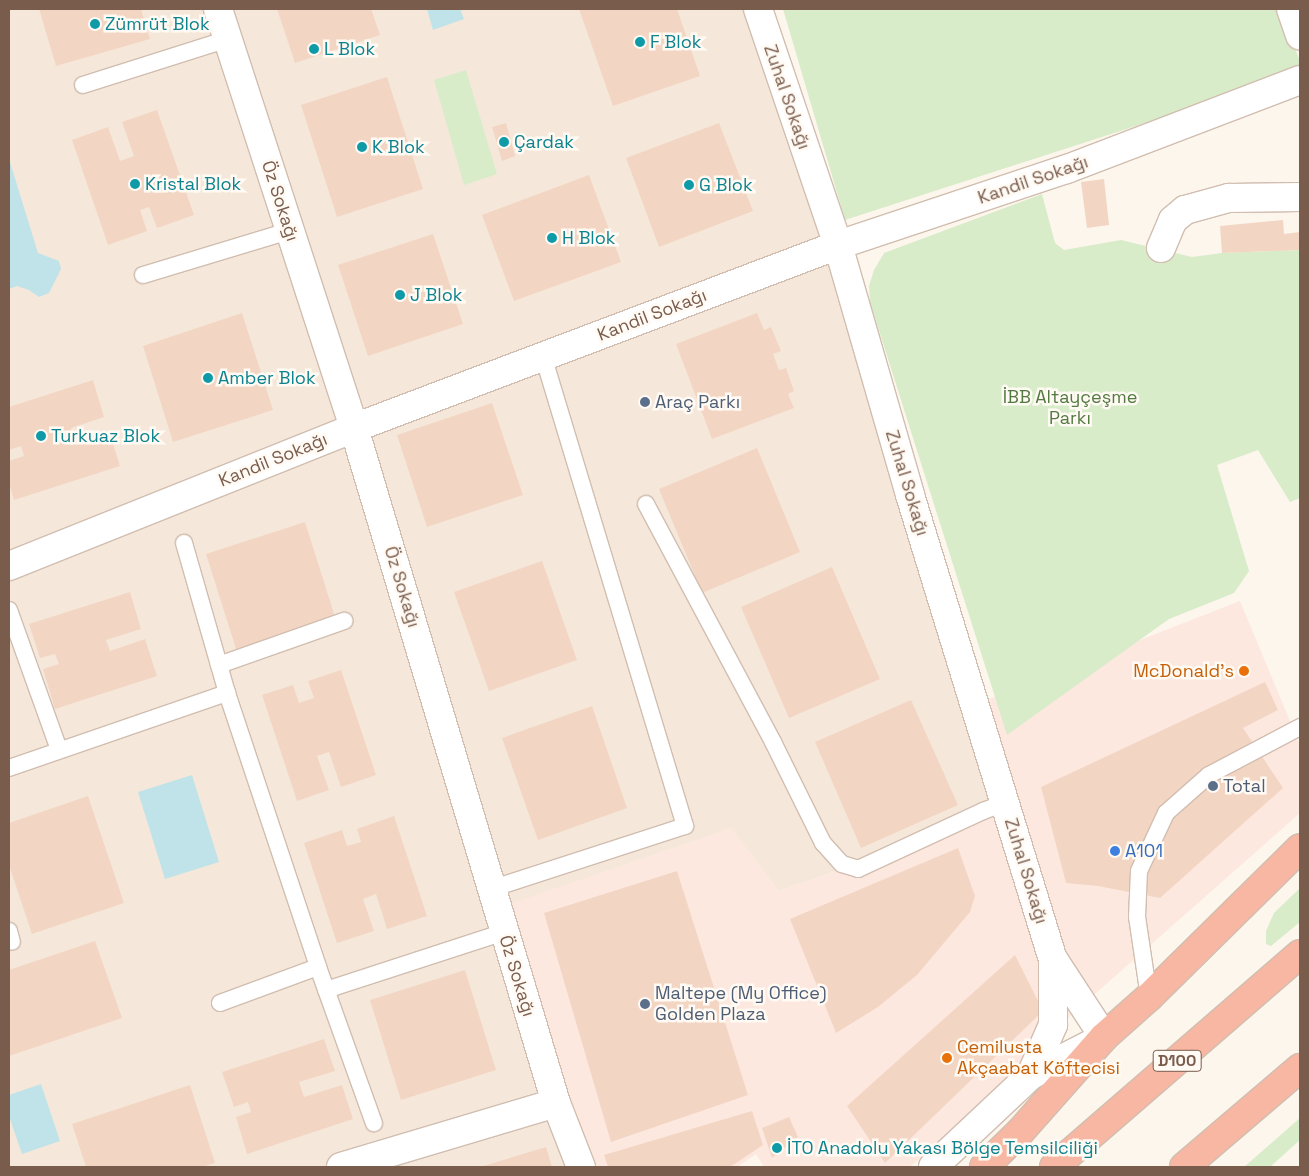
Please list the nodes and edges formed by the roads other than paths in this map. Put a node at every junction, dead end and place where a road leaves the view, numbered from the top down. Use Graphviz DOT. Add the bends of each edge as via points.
graph roads {
  1 [pos="218,9"];
  2 [pos="758,9"];
  3 [pos="1291,9"];
  4 [pos="1300,35"];
  5 [pos="228,39"];
  6 [pos="1300,80"];
  7 [pos="83,85"];
  8 [pos="1300,198"];
  9 [pos="289,231"];
  10 [pos="838,245"];
  11 [pos="1161,248"];
  12 [pos="143,274"];
  13 [pos="543,356"];
  14 [pos="354,428"];
  15 [pos="646,504"];
  16 [pos="184,544"];
  17 [pos="9,566"];
  18 [pos="9,610"];
  19 [pos="344,622"];
  20 [pos="219,665"];
  21 [pos="227,693"];
  22 [pos="1300,727"];
  23 [pos="58,750"];
  24 [pos="9,768"];
  25 [pos="1005,804"];
  26 [pos="1300,848"];
  27 [pos="491,889"];
  28 [pos="504,932"];
  29 [pos="1300,954"];
  30 [pos="1054,959"];
  31 [pos="318,967"];
  32 [pos="326,990"];
  33 [pos="1149,997"];
  34 [pos="220,1003"];
  35 [pos="1104,1037"];
  36 [pos="1300,1068"];
  37 [pos="1031,1075"];
  38 [pos="556,1103"];
  39 [pos="374,1123"];
  40 [pos="342,1167"];
  41 [pos="582,1167"];
  42 [pos="934,1167"];
  43 [pos="984,1167"];
  44 [pos="1054,1167"];
  45 [pos="1184,1167"];
  1 -- 5 [label="street, Öz Sokağı"];
  2 -- 10 [label="street, Zuhal Sokağı"];
  3 -- 4 [label="street"];
  5 -- 7 [label="lane"];
  5 -- 9 [label="street, Öz Sokağı"];
  6 -- 10 [label="street, Kandil Sokağı" via="1067,169"];
  8 -- 11 [label="street" via="1229,198 1185,210 1173,220"];
  9 -- 12 [label="lane"];
  9 -- 14 [label="street, Öz Sokağı"];
  10 -- 13 [label="street, Kandil Sokağı"];
  10 -- 25 [label="street, Zuhal Sokağı" via="910,495"];
  13 -- 14 [label="street, Kandil Sokağı"];
  13 -- 27 [label="lane" via="685,826"];
  14 -- 17 [label="street, Kandil Sokağı"];
  14 -- 27 [label="street, Öz Sokağı"];
  15 -- 25 [label="lane" via="773,742 822,843 842,864 858,869"];
  16 -- 20 [label="lane"];
  18 -- 23 [label="lane"];
  19 -- 20 [label="lane"];
  20 -- 21 [label="lane"];
  21 -- 23 [label="lane"];
  21 -- 31 [label="lane"];
  22 -- 33 [label="lane" via="1209,776 1166,813 1139,871 1137,917"];
  23 -- 24 [label="lane"];
  25 -- 30 [label="street, Zuhal Sokağı"];
  26 -- 33 [label="highway"];
  27 -- 28 [label="street, Öz Sokağı"];
  28 -- 32 [label="lane"];
  28 -- 38 [label="street, Öz Sokağı"];
  29 -- 44 [label="highway, D100"];
  30 -- 35 [label="street, Zuhal Sokağı"];
  30 -- 37 [label="street, Zuhal Sokağı" via="1053,1025"];
  31 -- 32 [label="lane"];
  31 -- 34 [label="lane"];
  32 -- 39 [label="lane"];
  33 -- 35 [label="highway"];
  35 -- 37 [label="street"];
  35 -- 43 [label="highway" via="1020,1132"];
  36 -- 45 [label="highway"];
  37 -- 42 [label="street"];
  38 -- 40 [label="street"];
  38 -- 41 [label="street, Öz Sokağı"];
}
